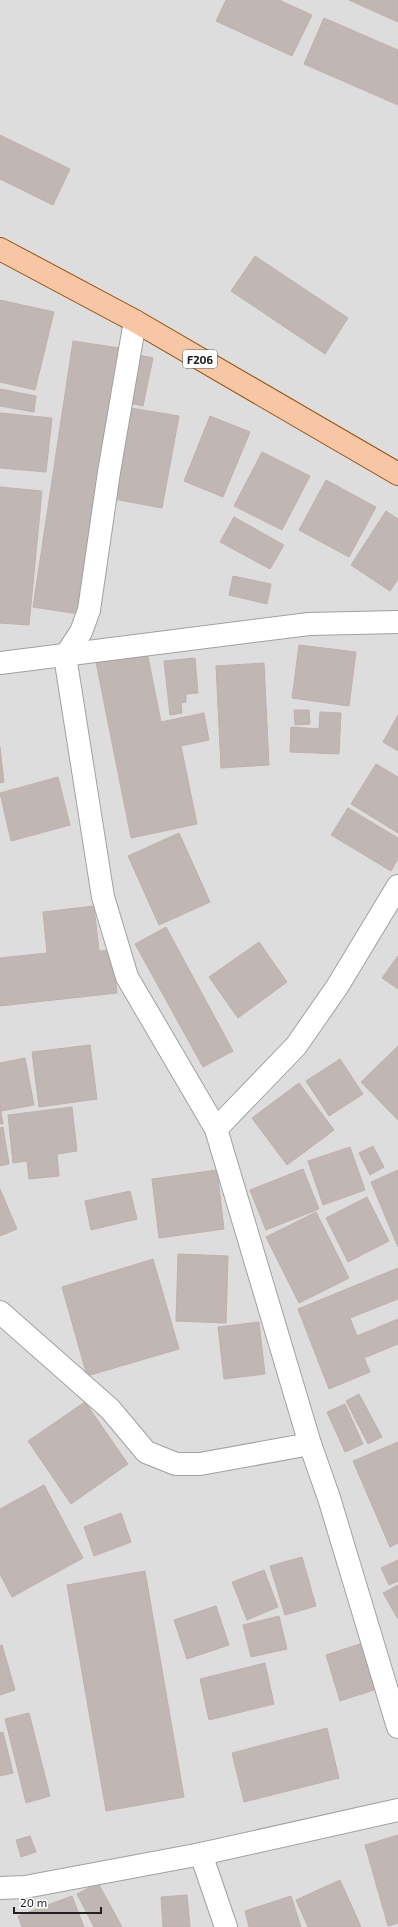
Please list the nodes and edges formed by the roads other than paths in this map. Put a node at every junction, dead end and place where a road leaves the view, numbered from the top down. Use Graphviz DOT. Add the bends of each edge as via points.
graph roads {
  1 [pos="0,249"];
  2 [pos="135,321"];
  3 [pos="398,474"];
  4 [pos="398,622"];
  5 [pos="65,656"];
  6 [pos="0,663"];
  7 [pos="398,886"];
  8 [pos="216,1129"];
  9 [pos="0,1312"];
  10 [pos="310,1444"];
  11 [pos="398,1727"];
  12 [pos="398,1810"];
  13 [pos="201,1854"];
  14 [pos="0,1888"];
  15 [pos="226,1927"];
  1 -- 2 [label="main road, F206"];
  2 -- 3 [label="main road, F206"];
  2 -- 5 [label="street" via="109,472 90,610 81,632"];
  4 -- 5 [label="street" via="309,624"];
  5 -- 6 [label="street"];
  5 -- 8 [label="street" via="103,897 127,977"];
  7 -- 8 [label="street" via="337,987 296,1046"];
  8 -- 10 [label="street"];
  9 -- 10 [label="street" via="110,1409 146,1452 176,1464 200,1464"];
  10 -- 11 [label="street" via="329,1498"];
  12 -- 13 [label="street"];
  13 -- 14 [label="street" via="25,1887"];
  13 -- 15 [label="street"];
}
